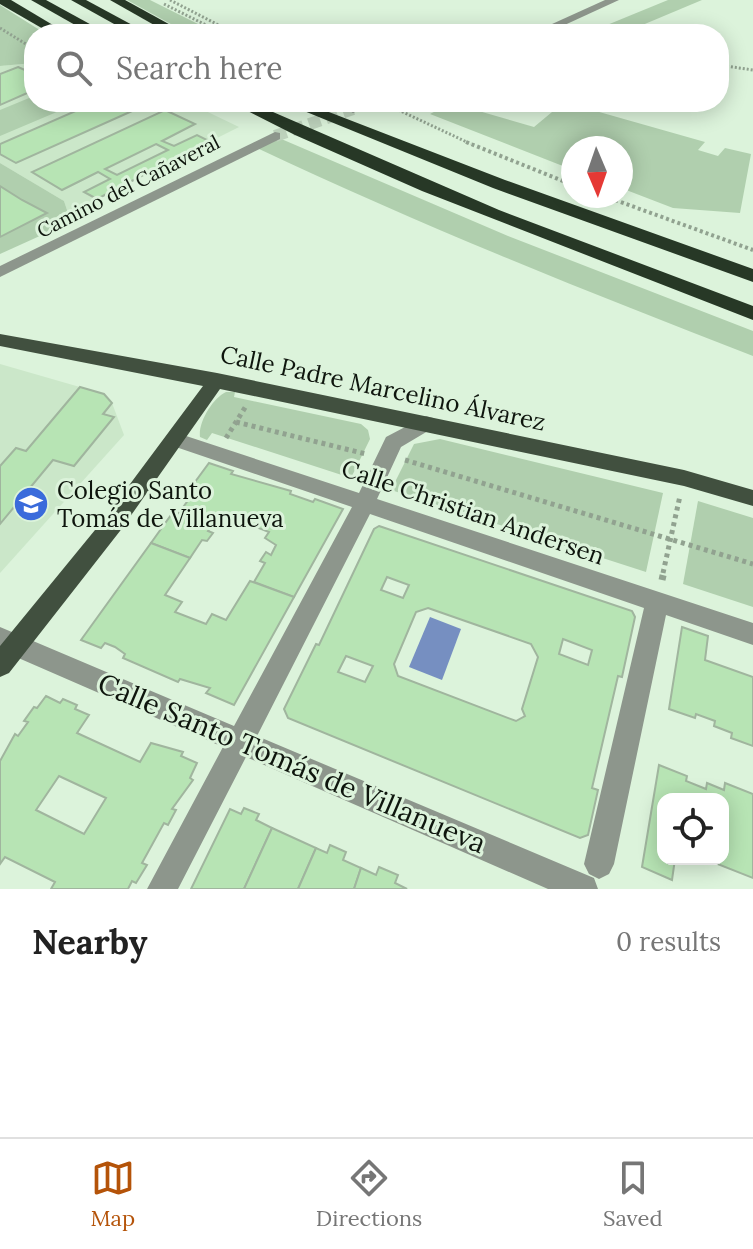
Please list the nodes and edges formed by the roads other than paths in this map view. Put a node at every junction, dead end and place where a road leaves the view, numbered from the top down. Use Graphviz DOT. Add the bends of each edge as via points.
graph roads {
  1 [pos="2,0"];
  2 [pos="37,0"];
  3 [pos="77,0"];
  4 [pos="116,0"];
  5 [pos="614,0"];
  6 [pos="44,24"];
  7 [pos="82,24"];
  8 [pos="123,24"];
  9 [pos="161,24"];
  10 [pos="559,24"];
  11 [pos="260,112"];
  12 [pos="322,112"];
  13 [pos="275,136"];
  14 [pos="0,272"];
  15 [pos="753,276"];
  16 [pos="753,313"];
  17 [pos="0,340"];
  18 [pos="217,380"];
  19 [pos="383,414"];
  20 [pos="426,423"];
  21 [pos="177,440"];
  22 [pos="398,450"];
  23 [pos="753,498"];
  24 [pos="365,503"];
  25 [pos="655,609"];
  26 [pos="753,634"];
  27 [pos="6,649"];
  28 [pos="241,741"];
  29 [pos="599,864"];
  30 [pos="162,889"];
  31 [pos="583,889"];
  1 -- 6 [label="highway"];
  2 -- 7 [label="highway"];
  3 -- 8 [label="highway"];
  4 -- 9 [label="highway"];
  5 -- 10 [label="street"];
  11 -- 16 [label="highway" via="470,205"];
  12 -- 15 [label="highway" via="499,184"];
  13 -- 14 [label="street, Camino del Cañaveral"];
  17 -- 18 [label="main road, Calle Padre Marcelino Álvarez"];
  18 -- 19 [label="main road, Calle Padre Marcelino Álvarez"];
  18 -- 21 [label="main road"];
  19 -- 20 [label="main road, Calle Padre Marcelino Álvarez"];
  19 -- 22 [label="street"];
  20 -- 22 [label="street"];
  20 -- 23 [label="main road, Calle Padre Marcelino Álvarez" via="684,478"];
  21 -- 24 [label="street, Calle Christian Andersen"];
  21 -- 27 [label="main road"];
  22 -- 24 [label="street"];
  24 -- 26 [label="street, Calle Christian Andersen"];
  24 -- 28 [label="street"];
  25 -- 29 [label="street"];
  27 -- 28 [label="street, Calle Santo Tomás de Villanueva"];
  28 -- 30 [label="street"];
  28 -- 31 [label="street, Calle Santo Tomás de Villanueva"];
}
